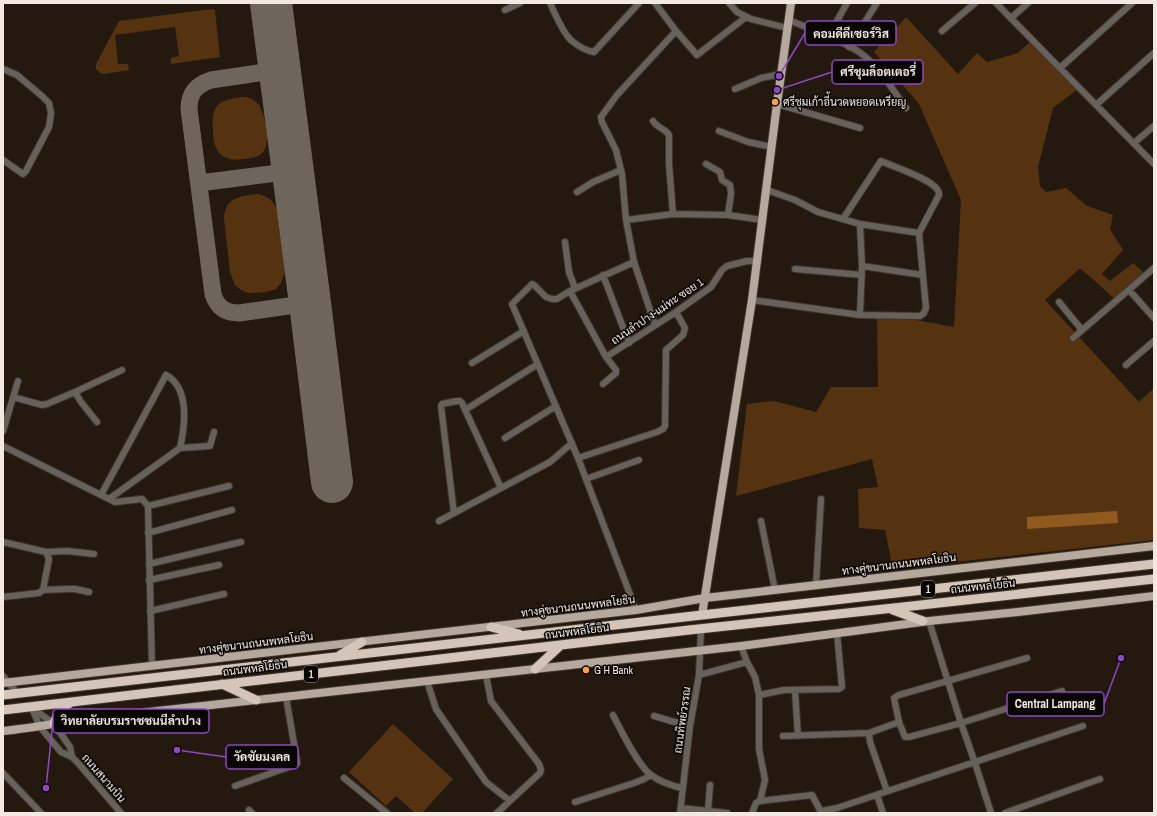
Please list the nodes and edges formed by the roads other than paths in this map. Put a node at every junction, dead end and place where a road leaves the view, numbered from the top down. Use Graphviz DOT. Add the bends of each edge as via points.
graph roads {
  1 [pos="520,3"];
  2 [pos="550,3"];
  3 [pos="639,3"];
  4 [pos="655,3"];
  5 [pos="729,3"];
  6 [pos="791,3"];
  7 [pos="847,3"];
  8 [pos="877,3"];
  9 [pos="975,3"];
  10 [pos="996,3"];
  11 [pos="1028,3"];
  12 [pos="1132,3"];
  13 [pos="505,10"];
  14 [pos="746,17"];
  15 [pos="1011,18"];
  16 [pos="788,24"];
  17 [pos="676,31"];
  18 [pos="942,31"];
  19 [pos="828,36"];
  20 [pos="849,46"];
  21 [pos="1154,53"];
  22 [pos="1060,68"];
  23 [pos="3,69"];
  24 [pos="781,74"];
  25 [pos="735,89"];
  26 [pos="777,104"];
  27 [pos="1096,105"];
  28 [pos="906,108"];
  29 [pos="654,121"];
  30 [pos="1154,126"];
  31 [pos="860,128"];
  32 [pos="719,130"];
  33 [pos="1134,144"];
  34 [pos="772,147"];
  35 [pos="3,160"];
  36 [pos="706,164"];
  37 [pos="1154,164"];
  38 [pos="621,170"];
  39 [pos="767,190"];
  40 [pos="577,192"];
  41 [pos="673,214"];
  42 [pos="728,215"];
  43 [pos="842,219"];
  44 [pos="626,220"];
  45 [pos="762,220"];
  46 [pos="860,224"];
  47 [pos="919,233"];
  48 [pos="565,242"];
  49 [pos="757,261"];
  50 [pos="634,262"];
  51 [pos="862,266"];
  52 [pos="795,268"];
  53 [pos="1154,268"];
  54 [pos="603,275"];
  55 [pos="862,275"];
  56 [pos="922,275"];
  57 [pos="572,290"];
  58 [pos="1129,290"];
  59 [pos="752,300"];
  60 [pos="1059,302"];
  61 [pos="676,312"];
  62 [pos="860,315"];
  63 [pos="1154,318"];
  64 [pos="655,325"];
  65 [pos="1082,330"];
  66 [pos="524,331"];
  67 [pos="1072,338"];
  68 [pos="1154,341"];
  69 [pos="629,343"];
  70 [pos="606,357"];
  71 [pos="472,362"];
  72 [pos="538,364"];
  73 [pos="1126,365"];
  74 [pos="122,370"];
  75 [pos="18,381"];
  76 [pos="603,384"];
  77 [pos="75,392"];
  78 [pos="13,397"];
  79 [pos="556,406"];
  80 [pos="465,410"];
  81 [pos="97,422"];
  82 [pos="3,431"];
  83 [pos="214,432"];
  84 [pos="505,438"];
  85 [pos="572,443"];
  86 [pos="3,446"];
  87 [pos="180,448"];
  88 [pos="578,458"];
  89 [pos="639,460"];
  90 [pos="586,479"];
  91 [pos="229,486"];
  92 [pos="500,488"];
  93 [pos="101,495"];
  94 [pos="109,498"];
  95 [pos="821,499"];
  96 [pos="148,506"];
  97 [pos="232,510"];
  98 [pos="454,513"];
  99 [pos="439,521"];
  100 [pos="761,521"];
  101 [pos="148,533"];
  102 [pos="3,542"];
  103 [pos="241,542"];
  104 [pos="1154,546"];
  105 [pos="46,552"];
  106 [pos="94,554"];
  107 [pos="149,564"];
  108 [pos="1154,564"];
  109 [pos="219,565"];
  110 [pos="1154,579"];
  111 [pos="149,580"];
  112 [pos="816,585"];
  113 [pos="43,590"];
  114 [pos="775,590"];
  115 [pos="89,592"];
  116 [pos="224,594"];
  117 [pos="1154,596"];
  118 [pos="3,597"];
  119 [pos="705,598"];
  120 [pos="890,609"];
  121 [pos="636,610"];
  122 [pos="150,612"];
  123 [pos="702,614"];
  124 [pos="926,621"];
  125 [pos="492,627"];
  126 [pos="701,629"];
  127 [pos="836,633"];
  128 [pos="526,635"];
  129 [pos="362,642"];
  130 [pos="561,645"];
  131 [pos="741,646"];
  132 [pos="700,650"];
  133 [pos="337,657"];
  134 [pos="1027,658"];
  135 [pos="747,662"];
  136 [pos="152,666"];
  137 [pos="535,669"];
  138 [pos="486,675"];
  139 [pos="698,675"];
  140 [pos="5,680"];
  141 [pos="427,681"];
  142 [pos="948,682"];
  143 [pos="222,684"];
  144 [pos="795,691"];
  145 [pos="1062,691"];
  146 [pos="18,694"];
  147 [pos="3,695"];
  148 [pos="759,695"];
  149 [pos="286,697"];
  150 [pos="256,700"];
  151 [pos="71,702"];
  152 [pos="31,706"];
  153 [pos="3,710"];
  154 [pos="613,715"];
  155 [pos="654,716"];
  156 [pos="899,722"];
  157 [pos="961,723"];
  158 [pos="54,724"];
  159 [pos="690,726"];
  160 [pos="1083,726"];
  161 [pos="40,727"];
  162 [pos="3,731"];
  163 [pos="869,733"];
  164 [pos="783,736"];
  165 [pos="798,736"];
  166 [pos="72,757"];
  167 [pos="975,763"];
  168 [pos="3,773"];
  169 [pos="650,775"];
  170 [pos="344,778"];
  171 [pos="1100,779"];
  172 [pos="710,785"];
  173 [pos="235,786"];
  174 [pos="682,788"];
  175 [pos="887,791"];
  176 [pos="877,795"];
  177 [pos="510,801"];
  178 [pos="760,801"];
  179 [pos="574,802"];
  180 [pos="680,810"];
  181 [pos="708,811"];
  182 [pos="41,813"];
  183 [pos="121,813"];
  184 [pos="387,813"];
  185 [pos="497,813"];
  186 [pos="727,813"];
  187 [pos="752,813"];
  188 [pos="883,813"];
  189 [pos="991,813"];
  190 [pos="1005,813"];
  1 -- 13 [label="street"];
  2 -- 3 [label="street" via="571,41 594,52"];
  4 -- 17 [label="street"];
  5 -- 14 [label="street"];
  6 -- 16 [label="main road"];
  7 -- 19 [label="street"];
  8 -- 20 [label="street"];
  9 -- 18 [label="street"];
  10 -- 15 [label="street"];
  11 -- 15 [label="street"];
  12 -- 22 [label="street"];
  14 -- 16 [label="street"];
  14 -- 17 [label="street" via="697,55"];
  15 -- 22 [label="street"];
  16 -- 19 [label="street"];
  16 -- 24 [label="main road"];
  17 -- 38 [label="street" via="617,95 601,117 616,150"];
  19 -- 20 [label="street"];
  20 -- 28 [label="street" via="871,64"];
  21 -- 27 [label="street"];
  22 -- 27 [label="street"];
  23 -- 35 [label="street" via="17,75 43,97 49,103 51,113 49,127 23,174"];
  24 -- 25 [label="street" via="761,78"];
  24 -- 26 [label="main road"];
  26 -- 31 [label="street"];
  26 -- 34 [label="main road"];
  27 -- 33 [label="street"];
  29 -- 41 [label="street" via="669,135"];
  30 -- 33 [label="street"];
  32 -- 34 [label="street" via="748,142"];
  33 -- 37 [label="street"];
  34 -- 39 [label="main road"];
  36 -- 42 [label="street" via="720,172 722,180 730,186"];
  38 -- 40 [label="street"];
  38 -- 44 [label="street"];
  39 -- 43 [label="street" via="818,212"];
  39 -- 45 [label="main road"];
  41 -- 42 [label="street"];
  41 -- 44 [label="street"];
  42 -- 45 [label="street"];
  43 -- 46 [label="street"];
  43 -- 47 [label="street" via="880,161 919,177 938,189 939,195"];
  44 -- 50 [label="street"];
  45 -- 49 [label="main road"];
  46 -- 47 [label="street"];
  46 -- 51 [label="street"];
  47 -- 56 [label="street"];
  48 -- 57 [label="street"];
  49 -- 59 [label="main road"];
  49 -- 61 [label="street, ถนนลำปาง-แม่ทะ ซอย 1" via="727,266 711,287"];
  50 -- 54 [label="street"];
  50 -- 64 [label="street"];
  51 -- 55 [label="street"];
  51 -- 56 [label="street"];
  52 -- 55 [label="street"];
  53 -- 58 [label="street"];
  54 -- 57 [label="street"];
  54 -- 69 [label="street"];
  55 -- 62 [label="street"];
  56 -- 62 [label="street" via="926,308 920,316"];
  57 -- 66 [label="street" via="557,299 552,299 546,297 534,285 528,287 512,304"];
  57 -- 70 [label="street"];
  58 -- 63 [label="street"];
  58 -- 65 [label="street"];
  59 -- 62 [label="street"];
  59 -- 119 [label="main road"];
  60 -- 65 [label="street"];
  61 -- 64 [label="street, ถนนลำปาง-แม่ทะ ซอย 1"];
  61 -- 88 [label="street" via="685,328 683,334 666,350 665,426 657,432"];
  64 -- 69 [label="street, ถนนลำปาง-แม่ทะ ซอย 1"];
  65 -- 67 [label="street"];
  66 -- 71 [label="street"];
  66 -- 72 [label="street"];
  68 -- 73 [label="street"];
  69 -- 70 [label="street, ถนนลำปาง-แม่ทะ ซอย 1"];
  70 -- 76 [label="street" via="617,372"];
  72 -- 79 [label="street"];
  72 -- 80 [label="street"];
  74 -- 77 [label="street"];
  75 -- 78 [label="street"];
  77 -- 78 [label="street" via="42,405"];
  77 -- 81 [label="street"];
  78 -- 82 [label="street"];
  79 -- 84 [label="street"];
  79 -- 85 [label="street"];
  80 -- 92 [label="street"];
  80 -- 98 [label="street" via="460,401 444,403 441,406"];
  83 -- 87 [label="street" via="210,446"];
  85 -- 88 [label="street"];
  85 -- 92 [label="street" via="550,462"];
  86 -- 93 [label="street"];
  87 -- 93 [label="street" via="184,424 182,399 174,381 166,375"];
  87 -- 94 [label="street"];
  88 -- 90 [label="street"];
  89 -- 90 [label="street"];
  90 -- 121 [label="street"];
  91 -- 96 [label="street"];
  92 -- 98 [label="street"];
  93 -- 94 [label="street"];
  94 -- 96 [label="street" via="115,502 142,499"];
  95 -- 112 [label="street"];
  96 -- 101 [label="street"];
  97 -- 101 [label="street"];
  98 -- 99 [label="street"];
  100 -- 114 [label="street"];
  101 -- 107 [label="street"];
  102 -- 105 [label="street"];
  103 -- 107 [label="street"];
  104 -- 112 [label="main road, ทางคู่ขนานถนนพหลโยธิน / 1"];
  105 -- 106 [label="street"];
  105 -- 113 [label="street" via="49,559"];
  107 -- 111 [label="street"];
  108 -- 123 [label="highway, ถนนพหลโยธิน / 1"];
  109 -- 111 [label="street"];
  110 -- 120 [label="highway, ถนนพหลโยธิน / 1"];
  111 -- 122 [label="street"];
  112 -- 114 [label="main road, ทางคู่ขนานถนนพหลโยธิน / 1"];
  113 -- 115 [label="street" via="67,588"];
  113 -- 118 [label="street" via="39,593"];
  114 -- 119 [label="main road, ทางคู่ขนานถนนพหลโยธิน / 1"];
  116 -- 122 [label="street"];
  117 -- 124 [label="main road, 1"];
  119 -- 121 [label="main road, ทางคู่ขนานถนนพหลโยธิน / 1"];
  119 -- 123 [label="main road"];
  120 -- 124 [label="highway"];
  120 -- 126 [label="highway, ถนนพหลโยธิน / 1"];
  121 -- 125 [label="main road, ทางคู่ขนานถนนพหลโยธิน / 1"];
  122 -- 136 [label="street"];
  123 -- 126 [label="highway"];
  123 -- 128 [label="highway, ถนนพหลโยธิน / 1"];
  124 -- 127 [label="main road, 1"];
  124 -- 142 [label="street"];
  125 -- 128 [label="highway"];
  125 -- 129 [label="main road, ทางคู่ขนานถนนพหลโยธิน / 1"];
  126 -- 130 [label="highway, ถนนพหลโยธิน / 1"];
  126 -- 132 [label="street, ถนนทิพย์วรรณ"];
  127 -- 131 [label="main road, 1"];
  127 -- 144 [label="street" via="842,687"];
  128 -- 133 [label="highway, ถนนพหลโยธิน / 1"];
  129 -- 133 [label="highway"];
  129 -- 136 [label="main road, ทางคู่ขนานถนนพหลโยธิน / 1"];
  130 -- 137 [label="highway"];
  130 -- 143 [label="highway, ถนนพหลโยธิน / 1"];
  131 -- 132 [label="main road, 1"];
  131 -- 135 [label="street"];
  132 -- 137 [label="main road, 1"];
  132 -- 139 [label="street, ถนนทิพย์วรรณ"];
  133 -- 146 [label="highway, ถนนพหลโยธิน / 1"];
  134 -- 142 [label="street"];
  135 -- 139 [label="street"];
  135 -- 148 [label="street" via="755,678"];
  136 -- 140 [label="main road, ทางคู่ขนานถนนพหลโยธิน / 1"];
  137 -- 138 [label="main road, 1"];
  138 -- 141 [label="main road, 1"];
  138 -- 177 [label="street" via="491,701 541,770"];
  139 -- 159 [label="street, ถนนทิพย์วรรณ"];
  140 -- 146 [label="street"];
  141 -- 149 [label="main road, 1"];
  141 -- 177 [label="street" via="436,709 486,782"];
  142 -- 156 [label="street" via="894,698"];
  142 -- 157 [label="street"];
  143 -- 150 [label="highway"];
  143 -- 151 [label="highway, ถนนพหลโยธิน / 1"];
  144 -- 148 [label="street" via="784,690"];
  144 -- 165 [label="street"];
  145 -- 157 [label="street"];
  146 -- 147 [label="highway, ถนนพหลโยธิน / 1"];
  146 -- 152 [label="highway"];
  148 -- 178 [label="street" via="760,749 765,780"];
  149 -- 150 [label="main road, 1"];
  149 -- 173 [label="street" via="296,764"];
  150 -- 158 [label="main road, 1"];
  151 -- 152 [label="highway, ถนนพหลโยธิน / 1"];
  151 -- 158 [label="highway" via="61,709"];
  152 -- 153 [label="highway, ถนนพหลโยธิน / 1"];
  152 -- 158 [label="street, ถนนสนามบิน"];
  152 -- 161 [label="street, ถนนสนามบิน"];
  154 -- 169 [label="street"];
  155 -- 159 [label="street"];
  156 -- 157 [label="street" via="905,737"];
  156 -- 163 [label="street"];
  157 -- 167 [label="street"];
  158 -- 161 [label="main road, 1"];
  158 -- 166 [label="street, ถนนสนามบิน" via="70,747"];
  159 -- 174 [label="street, ถนนทิพย์วรรณ"];
  160 -- 167 [label="street"];
  161 -- 162 [label="main road, 1"];
  161 -- 166 [label="street, ถนนสนามบิน" via="61,752"];
  163 -- 165 [label="street"];
  163 -- 175 [label="street"];
  164 -- 165 [label="street"];
  166 -- 183 [label="street, ถนนสนามบิน"];
  167 -- 175 [label="street"];
  167 -- 189 [label="street"];
  168 -- 182 [label="street"];
  169 -- 174 [label="street"];
  169 -- 179 [label="street" via="634,783"];
  170 -- 184 [label="street"];
  171 -- 190 [label="street"];
  172 -- 181 [label="street"];
  174 -- 180 [label="street, ถนนทิพย์วรรณ"];
  175 -- 176 [label="street"];
  176 -- 178 [label="street" via="822,811 812,795"];
  176 -- 188 [label="street"];
  177 -- 185 [label="street"];
  178 -- 187 [label="street" via="756,803"];
  180 -- 181 [label="street"];
  181 -- 186 [label="street"];
}
